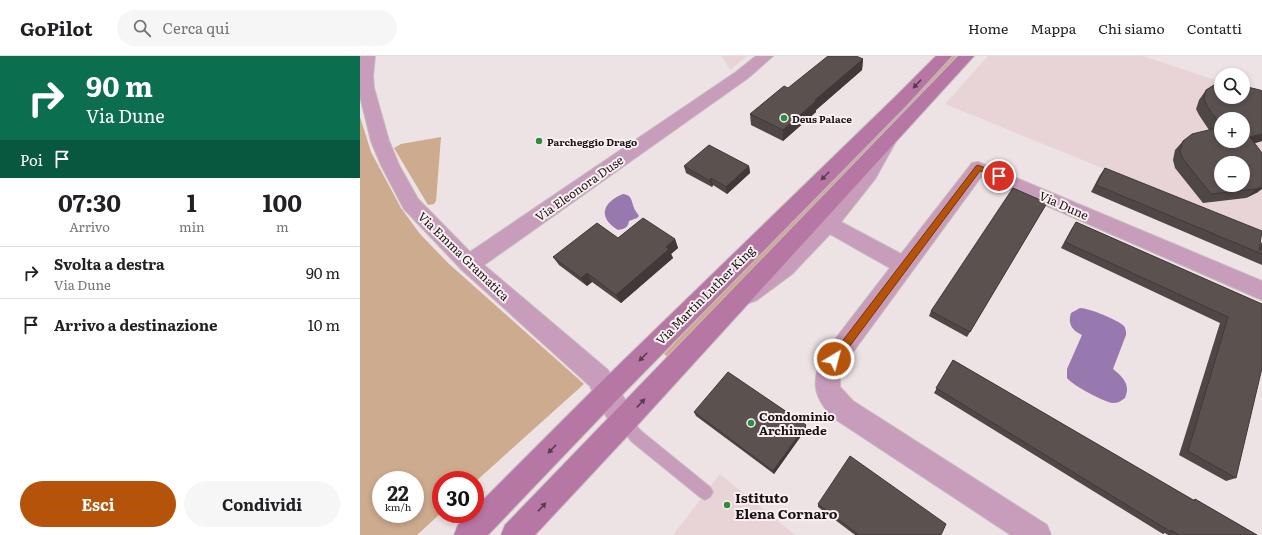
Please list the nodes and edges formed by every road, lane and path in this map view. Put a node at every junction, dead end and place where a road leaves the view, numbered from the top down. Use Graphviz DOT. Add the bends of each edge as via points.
graph roads {
  1 [pos="367,56"];
  2 [pos="765,56"];
  3 [pos="944,56"];
  4 [pos="966,56"];
  5 [pos="888,140"];
  6 [pos="828,224"];
  7 [pos="469,264"];
  8 [pos="905,266"];
  9 [pos="1262,291"];
  10 [pos="731,307"];
  11 [pos="606,394"];
  12 [pos="624,421"];
  13 [pos="705,492"];
  14 [pos="468,535"];
  15 [pos="515,535"];
  16 [pos="1037,535"];
  1 -- 7 [label="street, Via Emma Gramatica" via="365,76 370,107 390,165 411,204"];
  2 -- 7 [label="street, Via Eleonora Duse" via="730,84"];
  3 -- 11 [label="main road, Via Martin Luther King, one-way"];
  4 -- 5 [label="main road, Via Martin Luther King"];
  5 -- 6 [label="street" via="868,174"];
  5 -- 10 [label="main road, Via Martin Luther King"];
  6 -- 8 [label="street"];
  6 -- 10 [label="street" via="785,268"];
  7 -- 11 [label="street, Via Emma Gramatica" via="599,378"];
  8 -- 9 [label="street, Via Dune" via="978,168"];
  8 -- 16 [label="street, Via Dune" via="834,359 828,369 828,392 844,410"];
  12 -- 10 [label="main road, Via Martin Luther King, one-way"];
  11 -- 12 [label="street, Via Emma Gramatica"];
  11 -- 14 [label="main road, Via Martin Luther King, one-way"];
  12 -- 13 [label="lane" via="636,436"];
  15 -- 12 [label="main road, Via Martin Luther King, one-way"];
}
